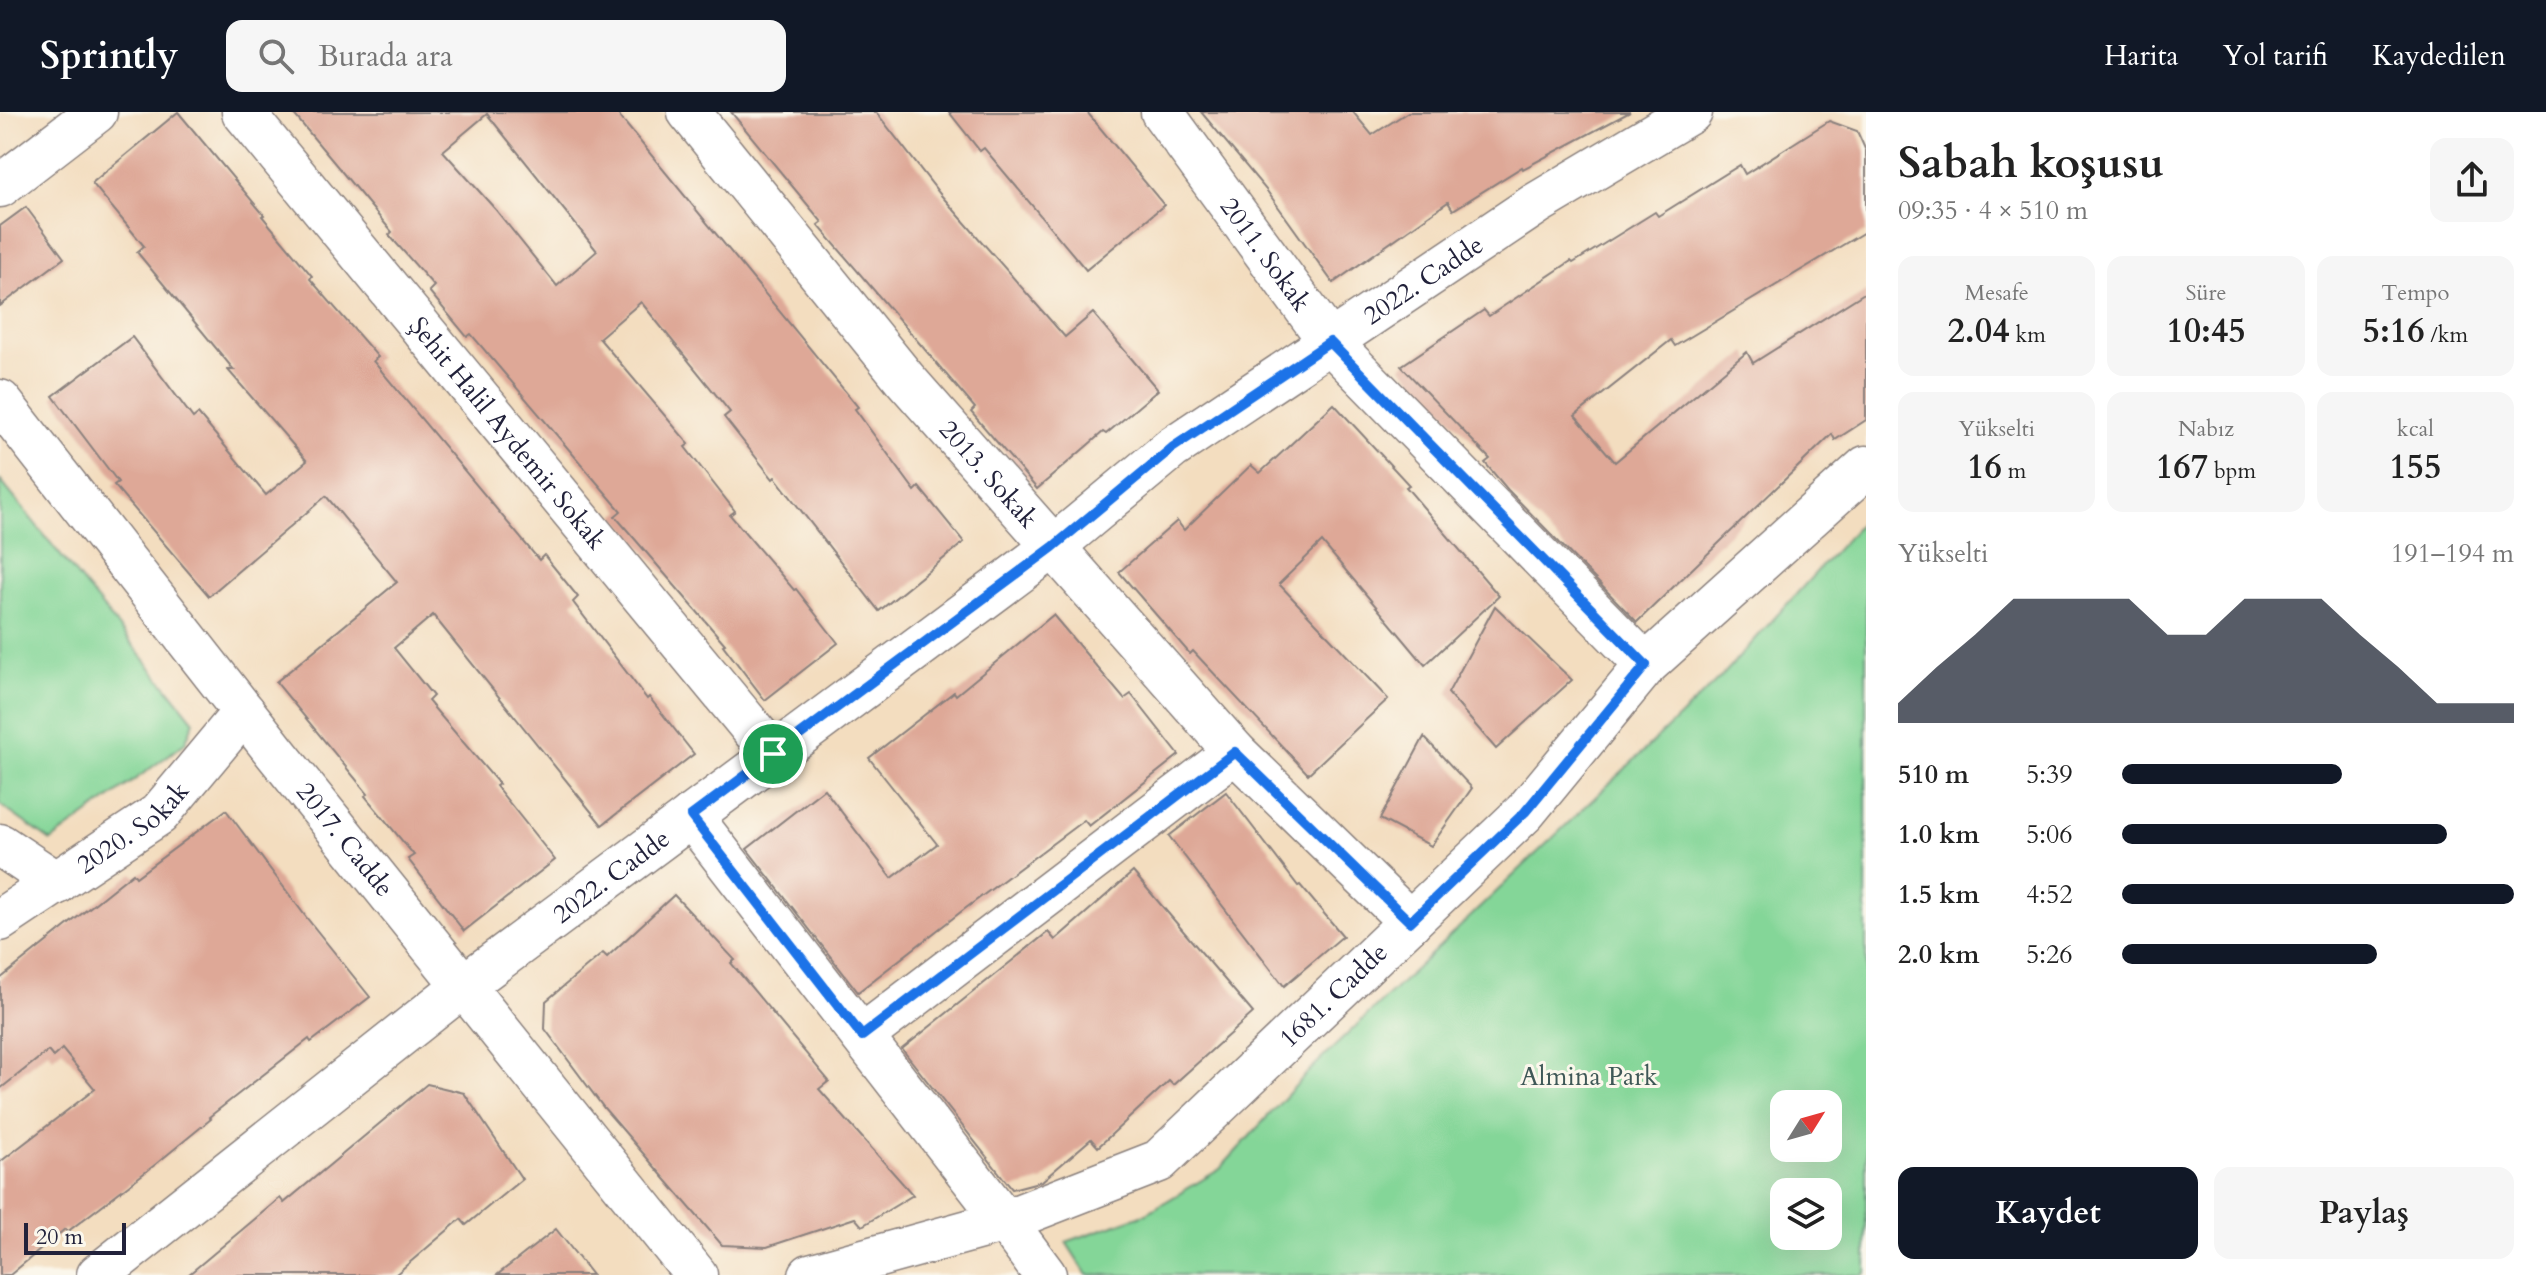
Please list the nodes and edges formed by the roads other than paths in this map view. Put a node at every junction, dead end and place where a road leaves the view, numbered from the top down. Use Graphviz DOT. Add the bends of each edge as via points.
graph roads {
  1 [pos="96,112"];
  2 [pos="243,112"];
  3 [pos="689,112"];
  4 [pos="1162,112"];
  5 [pos="1691,112"];
  6 [pos="0,186"];
  7 [pos="1330,342"];
  8 [pos="0,401"];
  9 [pos="1866,467"];
  10 [pos="1053,547"];
  11 [pos="1646,665"];
  12 [pos="244,712"];
  13 [pos="1235,752"];
  14 [pos="773,754"];
  15 [pos="691,816"];
  16 [pos="0,845"];
  17 [pos="57,883"];
  18 [pos="0,920"];
  19 [pos="1410,922"];
  20 [pos="463,986"];
  21 [pos="862,1036"];
  22 [pos="1005,1221"];
  23 [pos="98,1275"];
  24 [pos="696,1275"];
  25 [pos="810,1275"];
  26 [pos="1045,1275"];
  1 -- 6 [label="street"];
  2 -- 14 [label="street, Şehit Halil Aydemir Sokak"];
  3 -- 10 [label="street, 2013. Sokak" via="905,379"];
  4 -- 7 [label="street, 2011. Sokak"];
  5 -- 7 [label="street, 2022. Cadde" via="1536,204"];
  7 -- 10 [label="street, 2022. Cadde" via="1172,448"];
  7 -- 11 [label="street, 2011. Sokak"];
  8 -- 12 [label="street, 2017. Cadde"];
  9 -- 11 [label="street, 1681. Cadde"];
  10 -- 13 [label="street, 2013. Sokak"];
  10 -- 14 [label="street, 2022. Cadde"];
  11 -- 19 [label="street, 1681. Cadde" via="1525,812"];
  12 -- 17 [label="street, 2020. Sokak" via="159,814"];
  12 -- 20 [label="street, 2017. Cadde"];
  13 -- 19 [label="street, 2013. Sokak"];
  13 -- 21 [label="street"];
  14 -- 15 [label="street, 2022. Cadde"];
  15 -- 20 [label="street, 2022. Cadde"];
  15 -- 21 [label="street"];
  16 -- 17 [label="street"];
  17 -- 18 [label="street, 2020. Sokak"];
  19 -- 22 [label="street, 1681. Cadde" via="1159,1161"];
  20 -- 23 [label="street, 2022. Cadde"];
  20 -- 24 [label="street, 2017. Cadde"];
  21 -- 22 [label="street"];
  22 -- 25 [label="street, 1681. Cadde"];
  22 -- 26 [label="street"];
}
